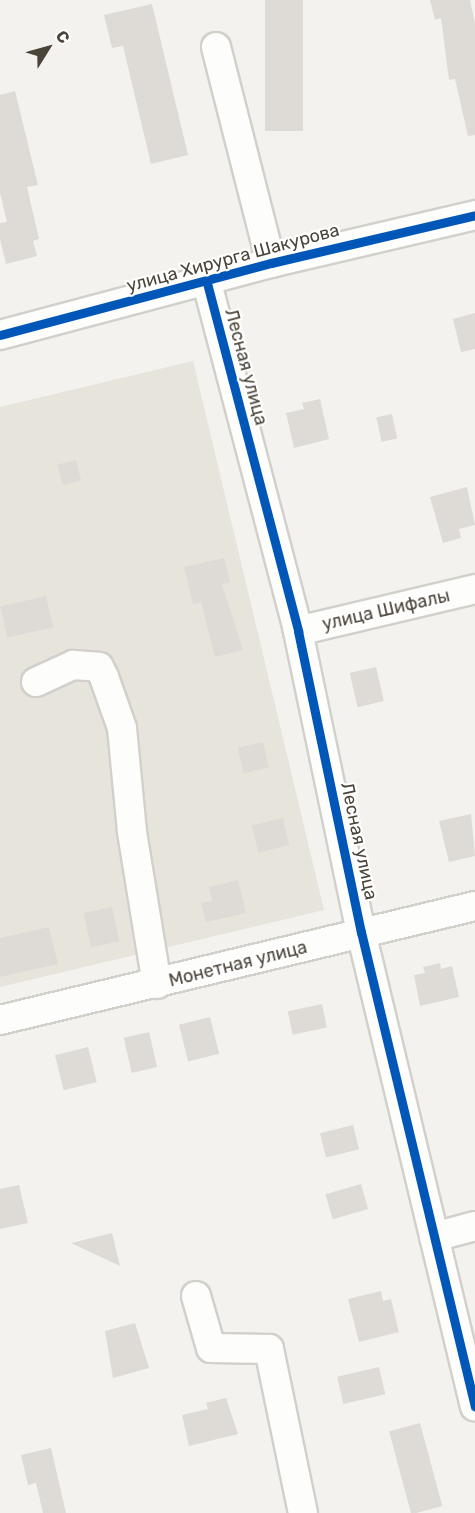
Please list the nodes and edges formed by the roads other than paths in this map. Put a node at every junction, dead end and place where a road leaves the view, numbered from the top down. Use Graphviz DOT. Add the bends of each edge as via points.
graph roads {
  1 [pos="216,47"];
  2 [pos="475,215"];
  3 [pos="271,263"];
  4 [pos="207,283"];
  5 [pos="0,335"];
  6 [pos="475,589"];
  7 [pos="298,631"];
  8 [pos="36,682"];
  9 [pos="475,906"];
  10 [pos="362,932"];
  11 [pos="157,984"];
  12 [pos="0,1020"];
  13 [pos="475,1226"];
  14 [pos="434,1237"];
  15 [pos="196,1296"];
  16 [pos="475,1407"];
  17 [pos="303,1513"];
  1 -- 3 [label="street"];
  2 -- 3 [label="street, улица Хирурга Шакурова"];
  3 -- 4 [label="street, улица Хирурга Шакурова"];
  4 -- 5 [label="street, улица Хирурга Шакурова"];
  4 -- 7 [label="street, Лесная улица"];
  6 -- 7 [label="street, улица Шифалы"];
  7 -- 10 [label="street, Лесная улица"];
  8 -- 11 [label="street" via="73,665 99,667 104,677 122,728 132,832"];
  9 -- 10 [label="street, Монетная улица"];
  10 -- 11 [label="street, Монетная улица"];
  10 -- 14 [label="street, Лесная улица"];
  11 -- 12 [label="street, Монетная улица"];
  13 -- 14 [label="street"];
  14 -- 16 [label="street, Лесная улица"];
  15 -- 17 [label="street" via="211,1348 269,1349"];
}
